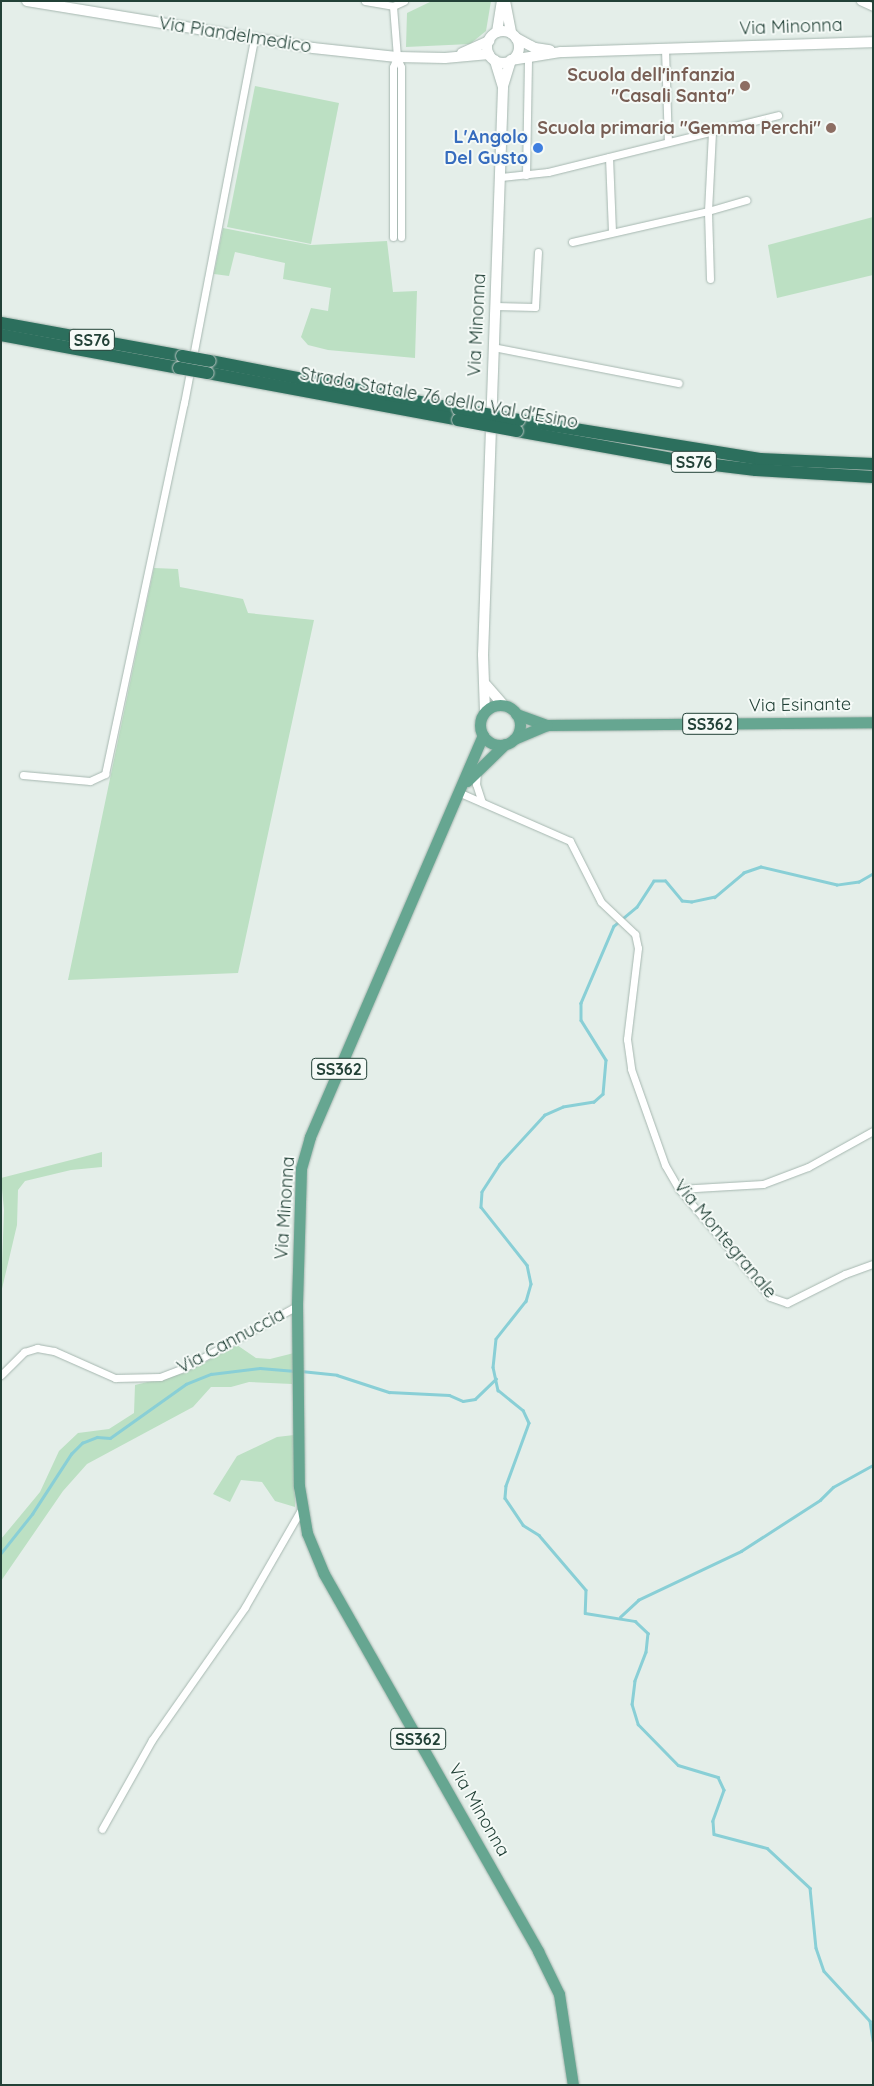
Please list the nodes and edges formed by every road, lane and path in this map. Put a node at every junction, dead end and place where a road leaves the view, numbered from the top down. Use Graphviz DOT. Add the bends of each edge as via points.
graph roads {
  1 [pos="27,1"];
  2 [pos="365,1"];
  3 [pos="404,1"];
  4 [pos="503,1"];
  5 [pos="860,1"];
  6 [pos="392,6"];
  7 [pos="873,7"];
  8 [pos="497,32"];
  9 [pos="514,36"];
  10 [pos="254,38"];
  11 [pos="489,41"];
  12 [pos="873,42"];
  13 [pos="665,49"];
  14 [pos="561,52"];
  15 [pos="397,57"];
  16 [pos="492,57"];
  17 [pos="445,58"];
  18 [pos="528,58"];
  19 [pos="511,60"];
  20 [pos="503,87"];
  21 [pos="778,115"];
  22 [pos="712,132"];
  23 [pos="668,142"];
  24 [pos="609,156"];
  25 [pos="526,175"];
  26 [pos="501,177"];
  27 [pos="746,200"];
  28 [pos="708,211"];
  29 [pos="612,232"];
  30 [pos="393,237"];
  31 [pos="401,237"];
  32 [pos="572,242"];
  33 [pos="538,252"];
  34 [pos="710,279"];
  35 [pos="495,306"];
  36 [pos="1,323"];
  37 [pos="1,335"];
  38 [pos="493,347"];
  39 [pos="181,362"];
  40 [pos="679,383"];
  41 [pos="518,425"];
  42 [pos="873,463"];
  43 [pos="873,477"];
  44 [pos="486,685"];
  45 [pos="504,706"];
  46 [pos="485,712"];
  47 [pos="516,714"];
  48 [pos="873,722"];
  49 [pos="547,725"];
  50 [pos="483,735"];
  51 [pos="509,742"];
  52 [pos="477,771"];
  53 [pos="23,775"];
  54 [pos="458,792"];
  55 [pos="482,802"];
  56 [pos="873,1131"];
  57 [pos="679,1189"];
  58 [pos="873,1264"];
  59 [pos="297,1306"];
  60 [pos="1,1375"];
  61 [pos="302,1508"];
  62 [pos="102,1829"];
  63 [pos="573,2085"];
  1 -- 10 [label="main road, Via Piandelmedico"];
  2 -- 6 [label="street"];
  3 -- 6 [label="street"];
  4 -- 8 [label="main road, Via Minonna"];
  4 -- 9 [label="main road, Via Minonna"];
  5 -- 7 [label="street, Via Minonna"];
  6 -- 15 [label="street"];
  8 -- 9 [label="main road, Via Minonna"];
  8 -- 11 [label="main road"];
  9 -- 14 [label="main road, Via Minonna" via="535,48"];
  9 -- 19 [label="main road, Via Minonna" via="518,50"];
  10 -- 15 [label="main road, Via Piandelmedico"];
  10 -- 53 [label="street" via="182,413 105,774 90,780"];
  11 -- 16 [label="main road, Via Minonna"];
  11 -- 17 [label="main road, Via Piandelmedico"];
  12 -- 13 [label="main road, Via Minonna"];
  13 -- 14 [label="main road, Via Minonna"];
  13 -- 23 [label="street"];
  14 -- 18 [label="main road, Via Minonna"];
  15 -- 17 [label="main road, Via Piandelmedico"];
  15 -- 30 [label="street" via="393,67"];
  15 -- 31 [label="street" via="402,67"];
  16 -- 17 [label="main road, Via Piandelmedico"];
  16 -- 19 [label="main road, Via Minonna"];
  16 -- 20 [label="main road, Via Minonna"];
  18 -- 19 [label="main road, Via Minonna"];
  18 -- 25 [label="street"];
  19 -- 20 [label="main road, Via Minonna"];
  20 -- 26 [label="main road, Via Minonna"];
  21 -- 22 [label="street"];
  22 -- 23 [label="street"];
  22 -- 28 [label="street"];
  23 -- 24 [label="street"];
  24 -- 25 [label="street"];
  24 -- 29 [label="street"];
  25 -- 26 [label="street"];
  26 -- 35 [label="main road, Via Minonna"];
  27 -- 28 [label="street"];
  28 -- 29 [label="street"];
  28 -- 34 [label="street"];
  29 -- 32 [label="street"];
  33 -- 35 [label="street" via="535,307"];
  35 -- 38 [label="main road, Via Minonna"];
  36 -- 39 [label="highway, Strada Statale 76 della Val d'Esino / SS76"];
  37 -- 39 [label="highway, Strada Statale 76 della Val d'Esino / SS76"];
  38 -- 40 [label="street"];
  38 -- 44 [label="main road, Via Minonna" via="483,655"];
  39 -- 41 [label="highway, Strada Statale 76 della Val d'Esino / SS76, bridge"];
  41 -- 42 [label="highway, Strada Statale 76 della Val d'Esino / SS76" via="690,450 824,463"];
  41 -- 43 [label="highway, Strada Statale 76 della Val d'Esino / SS76" via="708,464"];
  44 -- 45 [label="main road"];
  44 -- 46 [label="main road, Via Minonna"];
  45 -- 46 [label="main road"];
  45 -- 47 [label="main road, SS362"];
  46 -- 50 [label="main road, SS362" via="480,723"];
  47 -- 49 [label="main road, Via Esinante / SS362"];
  47 -- 51 [label="main road" via="520,724"];
  48 -- 49 [label="main road, Via Esinante / SS362"];
  49 -- 51 [label="main road, Via Esinante / SS362"];
  50 -- 51 [label="main road" via="492,743"];
  50 -- 54 [label="main road, Via Minonna / SS362"];
  51 -- 52 [label="main road, Via Minonna / SS362"];
  52 -- 54 [label="main road, Via Minonna / SS362"];
  52 -- 55 [label="street" via="476,784"];
  54 -- 55 [label="street, Via Montegranale"];
  54 -- 59 [label="main road, Via Minonna / SS362" via="310,1137 302,1169"];
  55 -- 57 [label="street, Via Montegranale" via="570,841 601,902 635,934 638,948 627,1039 631,1069 665,1165"];
  56 -- 57 [label="street" via="808,1168 763,1184"];
  57 -- 58 [label="street, Via Montegranale" via="770,1297 780,1303 787,1303"];
  59 -- 60 [label="street, Via Cannuccia" via="184,1368 160,1377 114,1378 54,1351 37,1348 24,1352"];
  59 -- 61 [label="main road, Via Minonna / SS362"];
  61 -- 62 [label="street" via="245,1607 152,1740"];
  61 -- 63 [label="main road, Via Minonna / SS362" via="307,1533 324,1574 533,1942 559,1994"];
}
